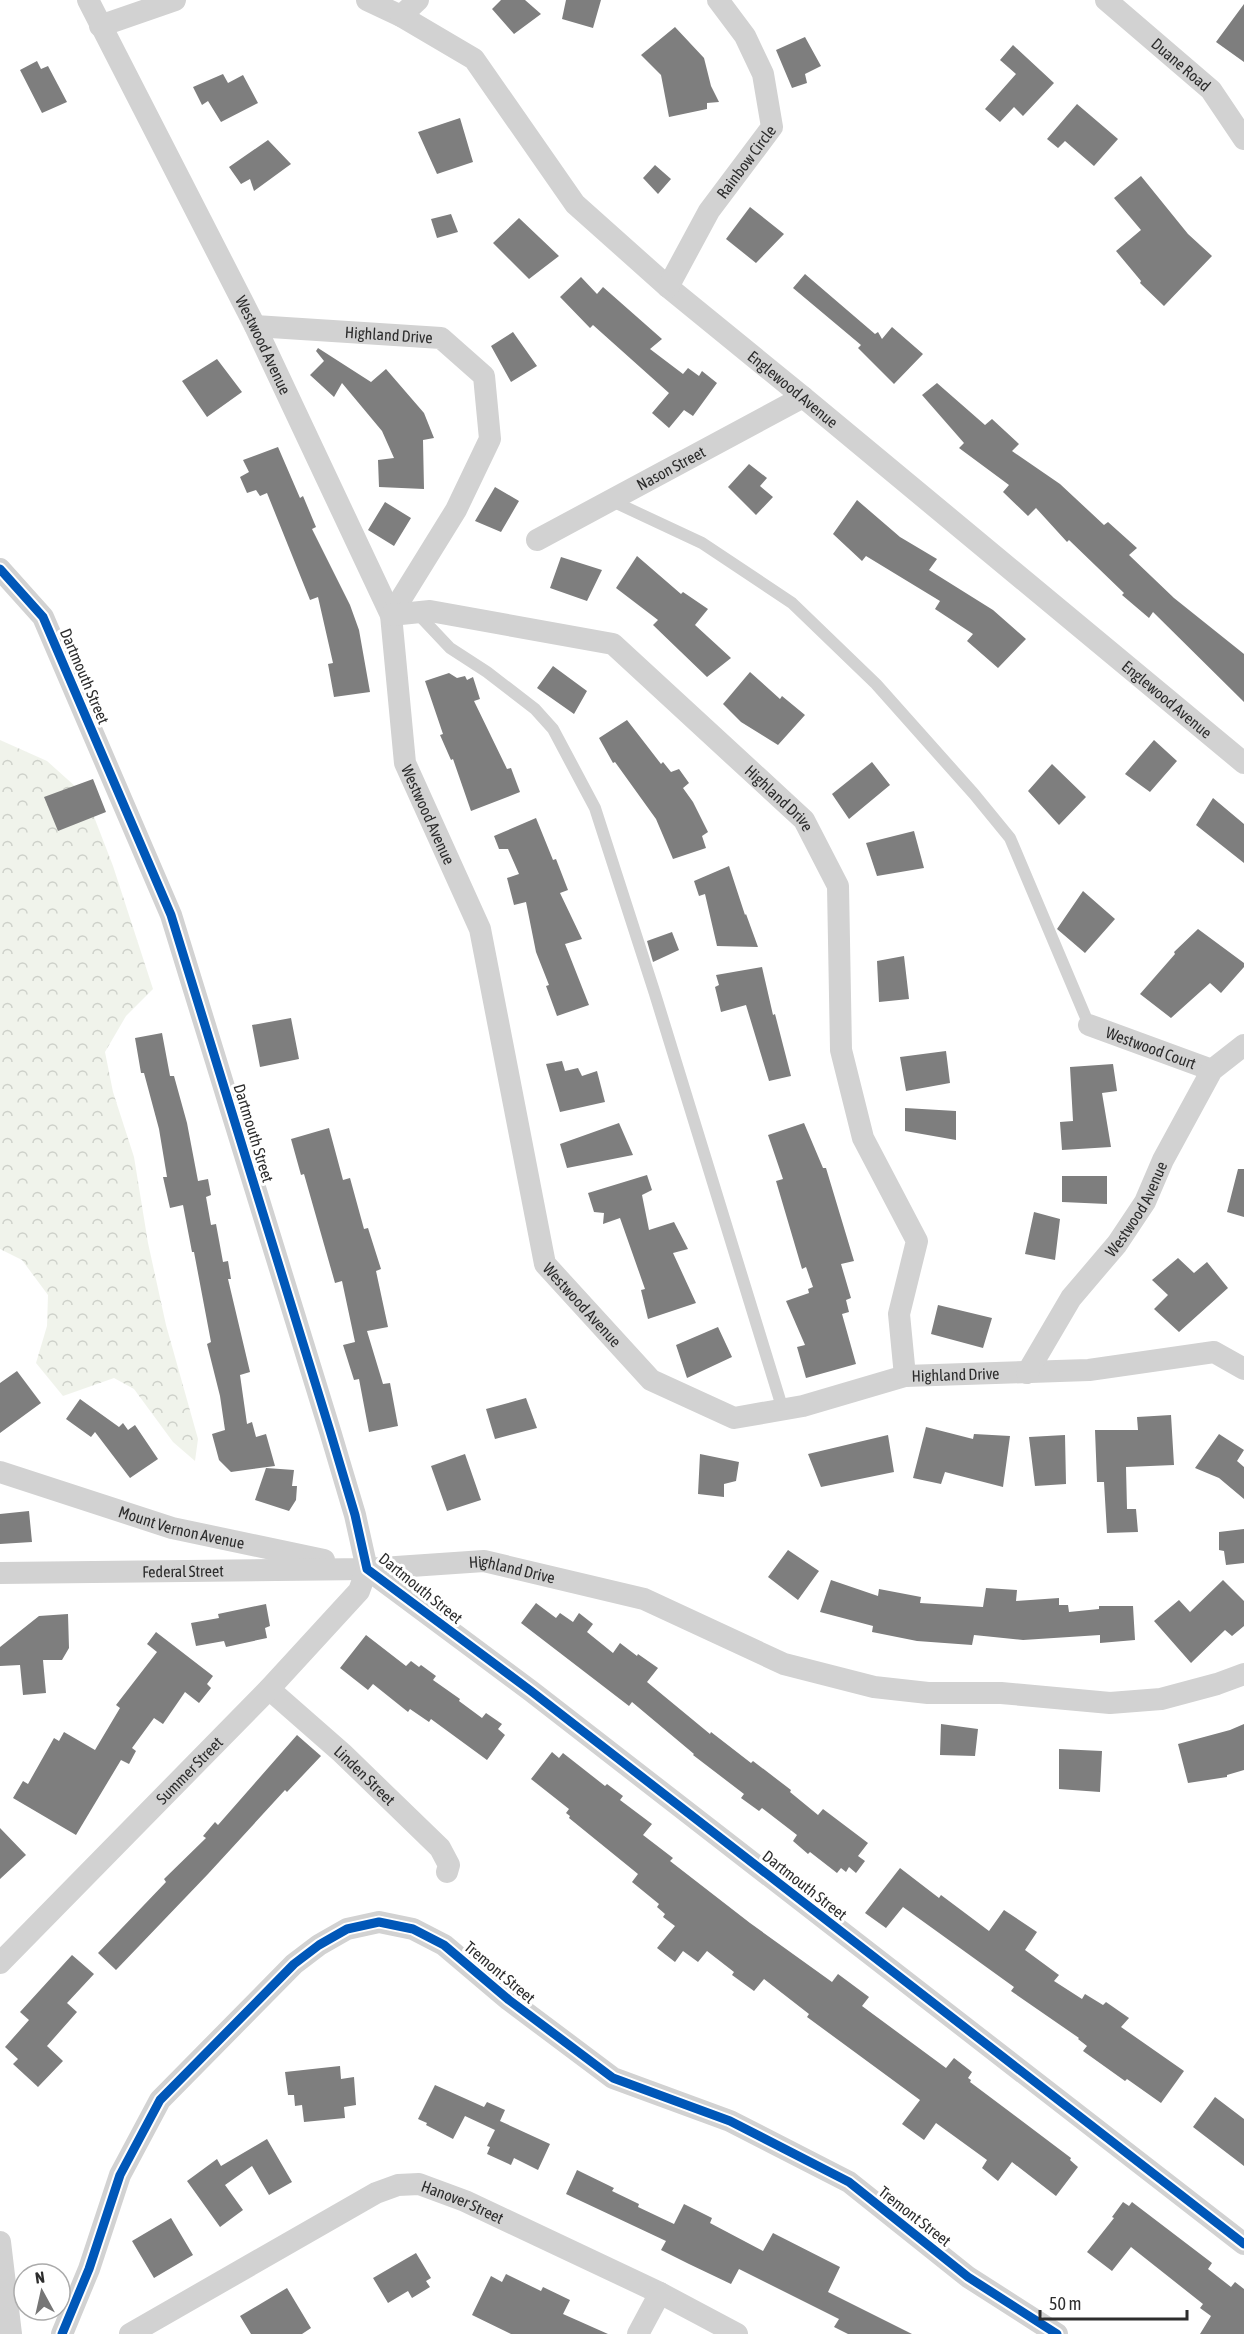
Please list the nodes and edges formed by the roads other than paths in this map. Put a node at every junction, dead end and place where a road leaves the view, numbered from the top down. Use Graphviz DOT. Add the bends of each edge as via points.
graph roads {
  1 [pos="88,0"];
  2 [pos="175,0"];
  3 [pos="367,0"];
  4 [pos="418,0"];
  5 [pos="718,0"];
  6 [pos="1106,0"];
  7 [pos="401,16"];
  8 [pos="100,26"];
  9 [pos="1244,139"];
  10 [pos="668,287"];
  11 [pos="255,326"];
  12 [pos="803,397"];
  13 [pos="610,500"];
  14 [pos="537,540"];
  15 [pos="0,569"];
  16 [pos="416,612"];
  17 [pos="391,615"];
  18 [pos="1244,763"];
  19 [pos="1089,1025"];
  20 [pos="1244,1045"];
  21 [pos="1212,1070"];
  22 [pos="1244,1369"];
  23 [pos="1027,1373"];
  24 [pos="905,1376"];
  25 [pos="783,1410"];
  26 [pos="0,1472"];
  27 [pos="367,1569"];
  28 [pos="0,1573"];
  29 [pos="1244,1674"];
  30 [pos="269,1689"];
  31 [pos="447,1872"];
  32 [pos="0,1963"];
  33 [pos="0,2242"];
  34 [pos="1244,2244"];
  35 [pos="660,2293"];
  36 [pos="11,2334"];
  37 [pos="63,2334"];
  38 [pos="130,2334"];
  39 [pos="638,2334"];
  40 [pos="737,2334"];
  41 [pos="1057,2334"];
  1 -- 8 [label="street, Westwood Avenue"];
  2 -- 8 [label="street"];
  3 -- 7 [label="street, Englewood Avenue"];
  4 -- 7 [label="street"];
  5 -- 10 [label="street, Rainbow Circle" via="745,36 763,74 772,127 709,211"];
  6 -- 9 [label="street, Duane Road" via="1211,90"];
  7 -- 10 [label="street, Englewood Avenue" via="474,59 575,204"];
  8 -- 11 [label="street, Westwood Avenue"];
  10 -- 12 [label="street, Englewood Avenue"];
  11 -- 17 [label="street, Westwood Avenue"];
  11 -- 17 [label="street, Highland Drive" via="441,338 484,376 490,439 456,510"];
  12 -- 13 [label="street, Nason Street"];
  12 -- 18 [label="street, Englewood Avenue"];
  13 -- 14 [label="street, Nason Street"];
  13 -- 19 [label="lane" via="702,543 792,603 876,684 1010,838"];
  15 -- 27 [label="street, Dartmouth Street" via="43,617 171,915 330,1431"];
  16 -- 17 [label="street, Highland Drive"];
  16 -- 24 [label="street, Highland Drive" via="430,611 613,644 804,820 838,886 841,1050 863,1138 917,1241 899,1314"];
  16 -- 25 [label="lane" via="450,648 535,709 553,729 595,808"];
  17 -- 25 [label="street, Westwood Avenue" via="405,763 480,928 545,1264 651,1380 735,1418"];
  19 -- 21 [label="street, Westwood Court"];
  20 -- 21 [label="street, Westwood Avenue"];
  21 -- 23 [label="street, Westwood Avenue" via="1145,1202 1117,1244 1071,1298"];
  22 -- 23 [label="street, Highland Drive" via="1214,1352 1089,1370"];
  23 -- 24 [label="street, Highland Drive"];
  24 -- 25 [label="street, Westwood Avenue"];
  26 -- 27 [label="street, Mount Vernon Avenue" via="172,1528"];
  27 -- 28 [label="street, Federal Street"];
  27 -- 29 [label="street, Highland Drive" via="484,1561 644,1599 784,1664 874,1688 1001,1693 1110,1703 1161,1699"];
  27 -- 30 [label="street, Summer Street" via="359,1591"];
  27 -- 34 [label="street, Dartmouth Street" via="531,1691"];
  30 -- 31 [label="street, Linden Street" via="440,1848 449,1865"];
  30 -- 32 [label="street, Summer Street"];
  33 -- 36 [label="street"];
  35 -- 38 [label="street, Hanover Street" via="465,2200 419,2184 398,2185 376,2193"];
  35 -- 39 [label="street"];
  35 -- 40 [label="street, Hanover Street"];
  37 -- 41 [label="street, Tremont Street" via="120,2175 160,2100 294,1964 347,1929 379,1922 412,1929 444,1945 509,2000 613,2078 730,2121 849,2182 968,2277"];
}
